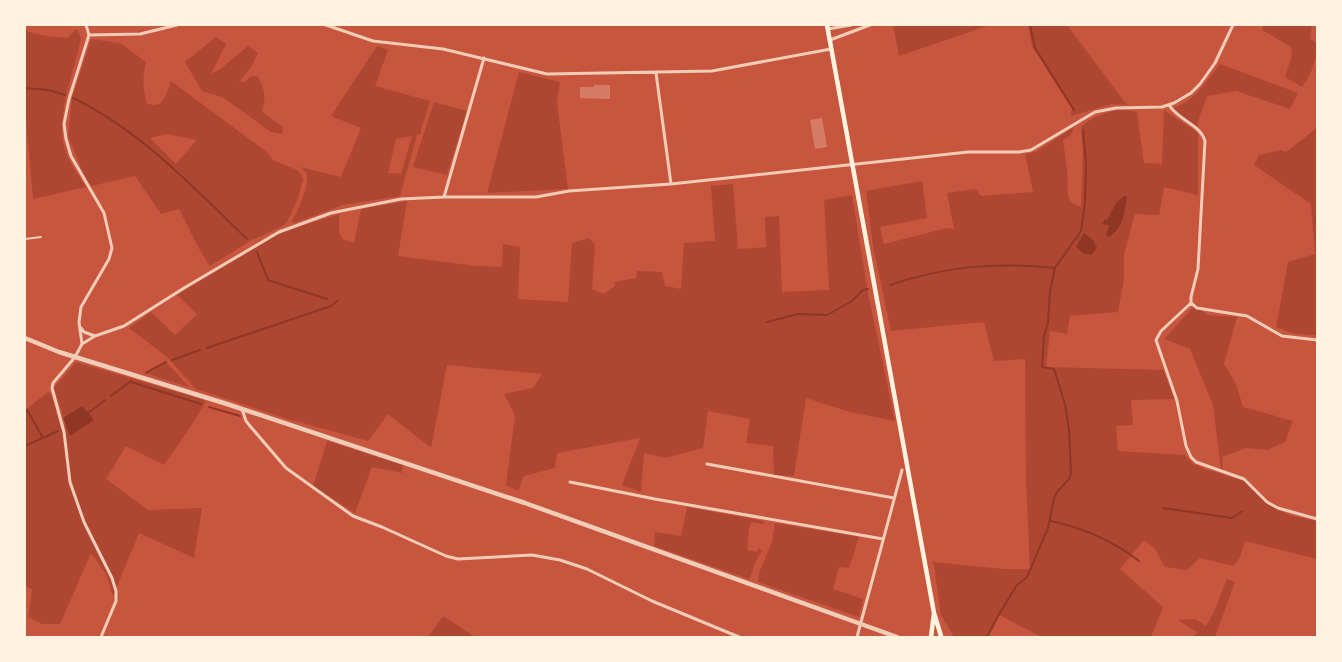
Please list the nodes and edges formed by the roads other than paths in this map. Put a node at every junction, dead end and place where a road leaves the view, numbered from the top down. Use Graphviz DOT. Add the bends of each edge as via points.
graph roads {
  1 [pos="86,25"];
  2 [pos="177,25"];
  3 [pos="326,25"];
  4 [pos="851,25"];
  5 [pos="870,25"];
  6 [pos="1233,25"];
  7 [pos="827,27"];
  8 [pos="90,35"];
  9 [pos="830,40"];
  10 [pos="831,48"];
  11 [pos="484,58"];
  12 [pos="656,72"];
  13 [pos="1169,105"];
  14 [pos="852,164"];
  15 [pos="671,184"];
  16 [pos="444,197"];
  17 [pos="41,237"];
  18 [pos="25,239"];
  19 [pos="1191,303"];
  20 [pos="79,327"];
  21 [pos="95,336"];
  22 [pos="25,338"];
  23 [pos="1317,340"];
  24 [pos="82,344"];
  25 [pos="75,357"];
  26 [pos="242,409"];
  27 [pos="707,464"];
  28 [pos="902,470"];
  29 [pos="570,482"];
  30 [pos="894,498"];
  31 [pos="1317,519"];
  32 [pos="883,539"];
  33 [pos="934,613"];
  34 [pos="860,624"];
  35 [pos="943,636"];
  36 [pos="101,637"];
  37 [pos="738,637"];
  38 [pos="857,637"];
  39 [pos="897,637"];
  40 [pos="931,637"];
  1 -- 8 [label="street"];
  2 -- 8 [label="street" via="140,34"];
  3 -- 11 [label="street" via="373,41 443,49"];
  4 -- 7 [label="street"];
  5 -- 9 [label="street"];
  6 -- 13 [label="street" via="1200,84"];
  7 -- 9 [label="main road"];
  8 -- 20 [label="street" via="66,110 65,132 71,156 104,213 112,248 81,307"];
  9 -- 10 [label="main road"];
  10 -- 12 [label="street" via="712,71"];
  10 -- 14 [label="main road"];
  11 -- 12 [label="street" via="547,74"];
  11 -- 16 [label="street"];
  12 -- 15 [label="street"];
  13 -- 14 [label="street" via="1102,109 1025,151 968,152"];
  13 -- 19 [label="street" via="1172,111 1199,131 1205,141 1198,269"];
  14 -- 15 [label="street"];
  14 -- 33 [label="main road"];
  15 -- 16 [label="street" via="569,191 536,197"];
  16 -- 21 [label="street" via="401,199 331,214 279,232 124,326"];
  17 -- 18 [label="lane"];
  19 -- 23 [label="street" via="1197,308 1247,316 1282,336"];
  19 -- 31 [label="street" via="1156,340 1177,401 1191,457 1200,464 1244,479 1272,505"];
  20 -- 21 [label="street"];
  20 -- 24 [label="street"];
  21 -- 24 [label="street"];
  22 -- 25 [label="street"];
  24 -- 25 [label="street"];
  25 -- 26 [label="street"];
  25 -- 36 [label="street" via="52,388 64,432 70,482 84,522 116,591 116,601"];
  26 -- 34 [label="street" via="534,506"];
  26 -- 37 [label="street" via="246,421 286,468 353,516 458,559 532,555 575,564"];
  27 -- 30 [label="street"];
  28 -- 30 [label="street"];
  29 -- 32 [label="street"];
  30 -- 32 [label="street"];
  32 -- 34 [label="street"];
  33 -- 35 [label="main road"];
  33 -- 40 [label="main road"];
  34 -- 38 [label="street"];
  34 -- 39 [label="street"];
  35 -- 40 [label="main road"];
}
